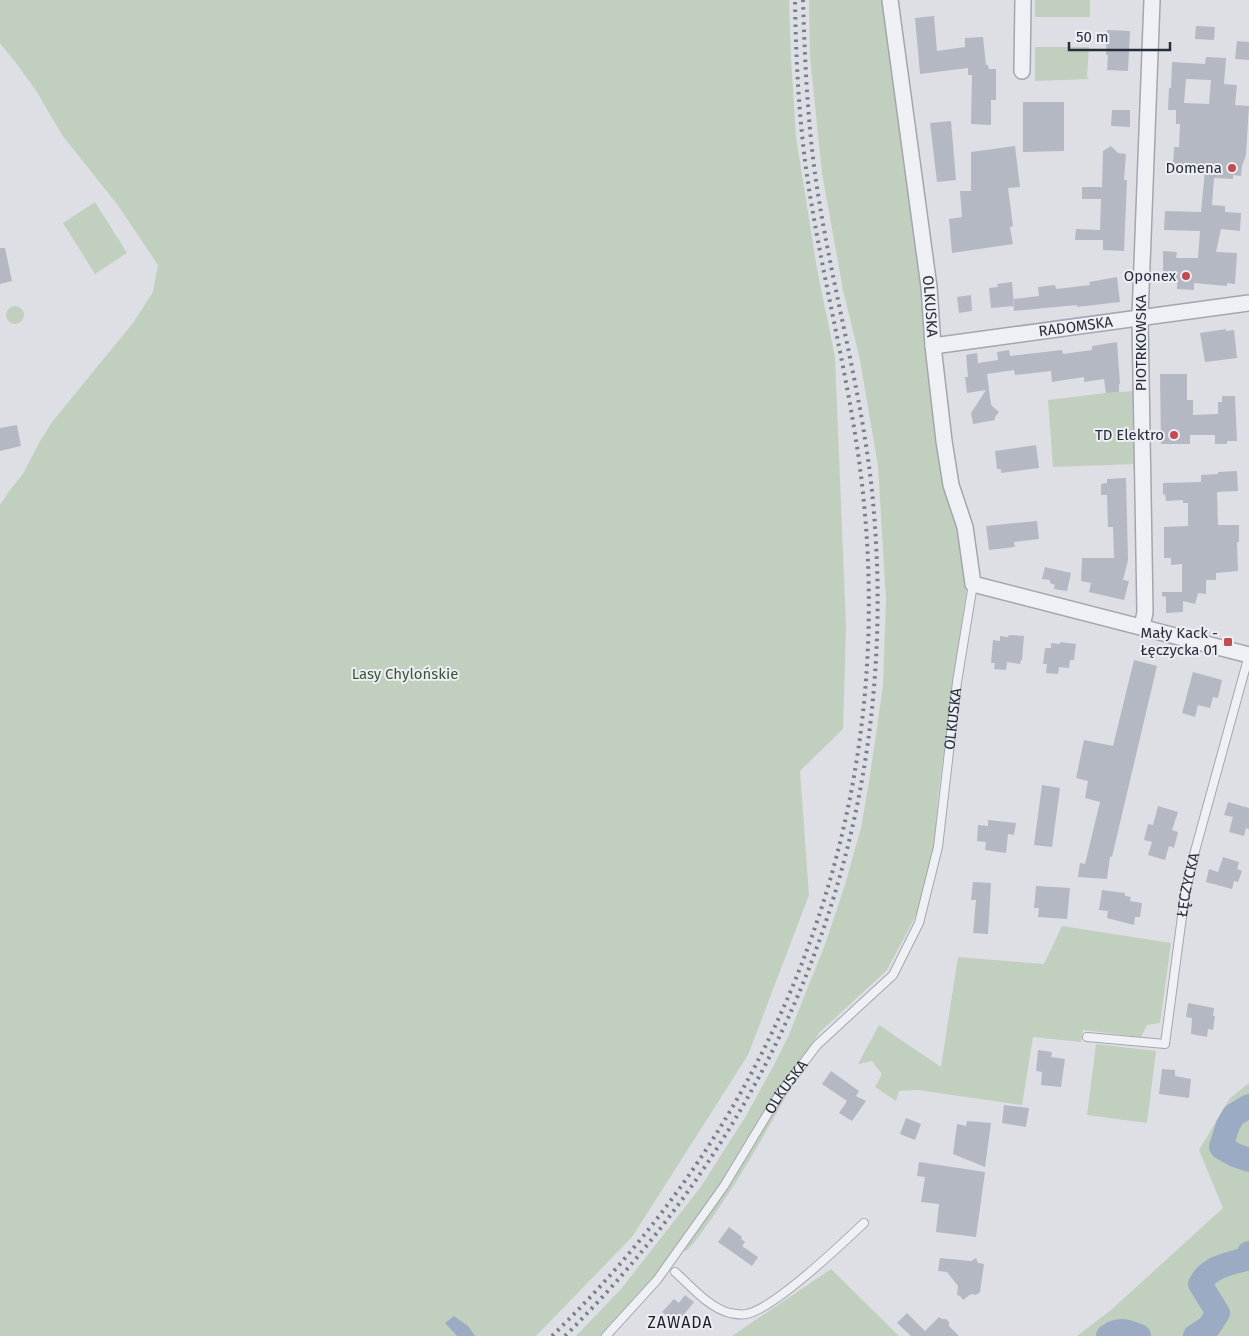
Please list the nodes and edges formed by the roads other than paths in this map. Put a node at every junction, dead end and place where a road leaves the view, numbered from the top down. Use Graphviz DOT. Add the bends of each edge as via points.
graph roads {
  1 [pos="890,0"];
  2 [pos="1023,0"];
  3 [pos="1152,0"];
  4 [pos="1022,71"];
  5 [pos="1249,303"];
  6 [pos="1140,317"];
  7 [pos="932,346"];
  8 [pos="973,584"];
  9 [pos="1142,627"];
  10 [pos="1249,655"];
  11 [pos="1087,1037"];
  12 [pos="864,1223"];
  13 [pos="675,1272"];
  14 [pos="606,1336"];
  1 -- 7 [label="street, OLKUSKA" via="929,287"];
  2 -- 4 [label="street"];
  3 -- 6 [label="street, PIOTRKOWSKA"];
  5 -- 6 [label="street, RADOMSKA"];
  6 -- 7 [label="street, RADOMSKA"];
  6 -- 9 [label="street, PIOTRKOWSKA" via="1145,612"];
  7 -- 8 [label="street, OLKUSKA" via="948,468 964,527"];
  8 -- 9 [label="street, ŁĘCZYCKA"];
  8 -- 14 [label="lane, OLKUSKA" via="957,682 938,847 919,923 893,975 817,1045 779,1095 724,1186 657,1280"];
  9 -- 10 [label="street, ŁĘCZYCKA"];
  10 -- 11 [label="lane, ŁĘCZYCKA" via="1185,894 1164,1044"];
  12 -- 13 [label="lane" via="769,1304 746,1314 729,1313 712,1305"];
}
